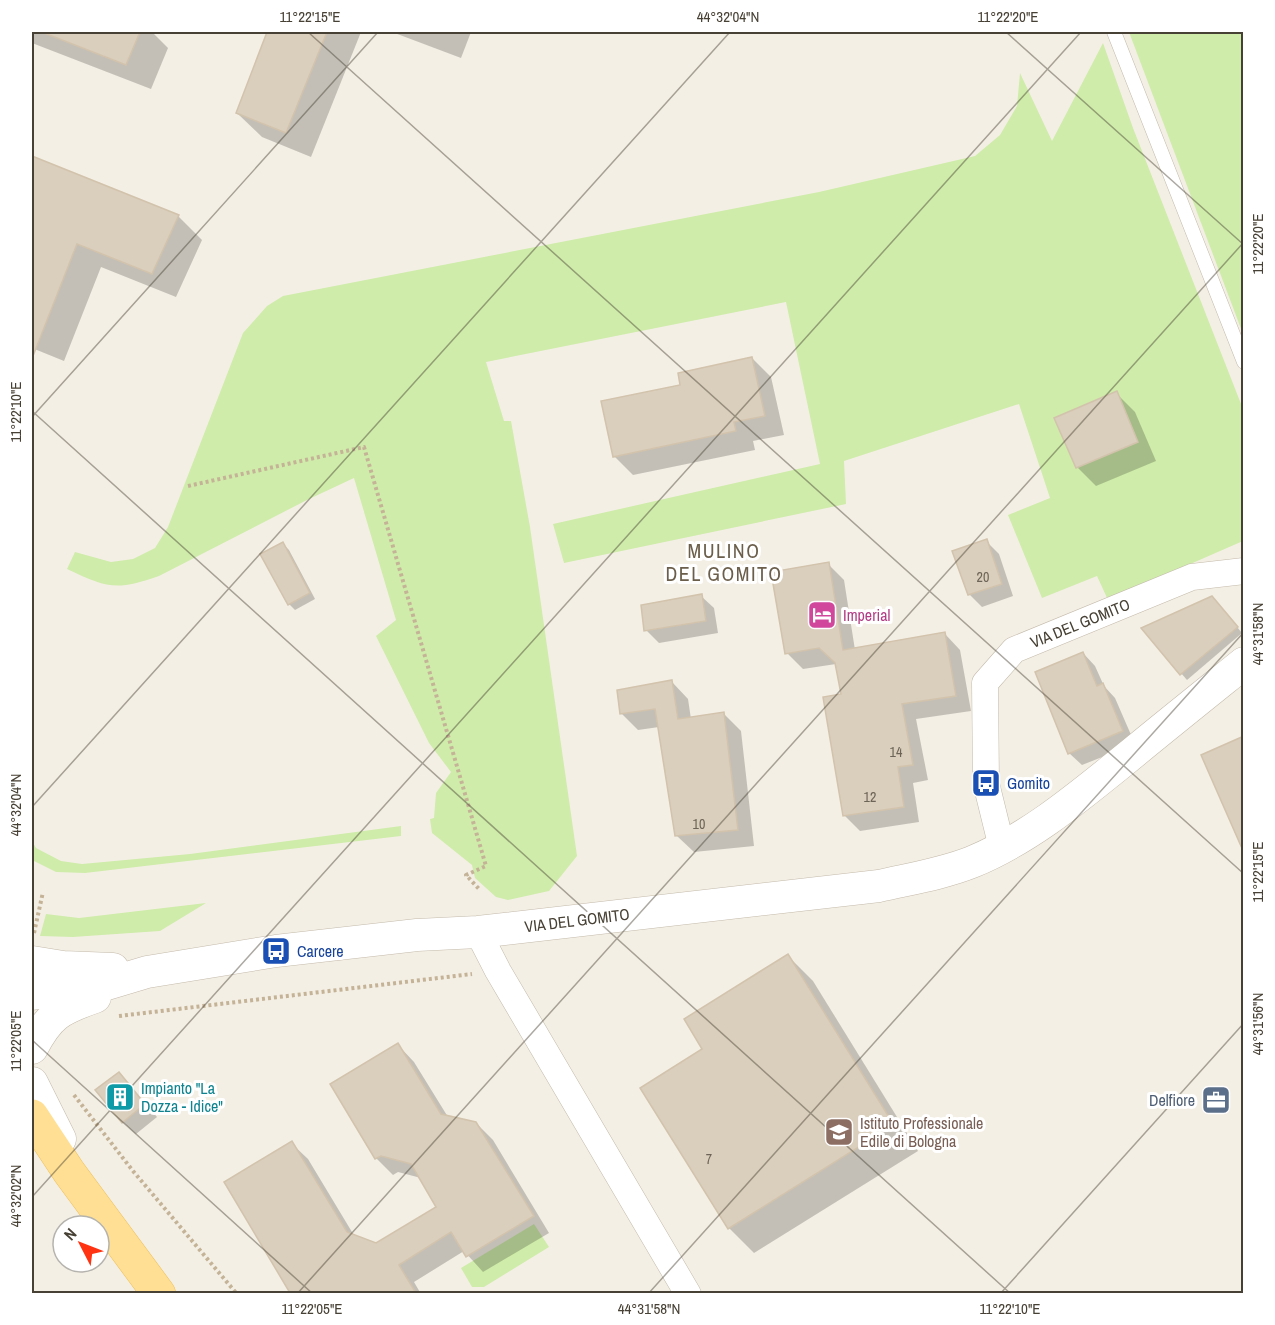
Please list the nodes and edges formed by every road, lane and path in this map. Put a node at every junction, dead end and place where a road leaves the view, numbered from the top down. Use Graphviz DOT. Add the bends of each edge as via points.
graph roads {
  1 [pos="1114,32"];
  2 [pos="1244,362"];
  3 [pos="188,486"];
  4 [pos="1244,571"];
  5 [pos="1244,663"];
  6 [pos="1002,848"];
  7 [pos="479,889"];
  8 [pos="43,892"];
  9 [pos="478,932"];
  10 [pos="32,939"];
  11 [pos="32,962"];
  12 [pos="498,971"];
  13 [pos="147,972"];
  14 [pos="32,994"];
  15 [pos="111,1018"];
  16 [pos="32,1048"];
  17 [pos="32,1083"];
  18 [pos="72,1092"];
  19 [pos="32,1116"];
  20 [pos="32,1152"];
  21 [pos="69,1172"];
  22 [pos="159,1293"];
  23 [pos="237,1293"];
  24 [pos="688,1293"];
  1 -- 2 [label="lane"];
  3 -- 7 [label="path" via="364,447 486,866 466,874"];
  4 -- 6 [label="street, VIA DEL GOMITO" via="1192,577 1014,650 1007,658 985,684 986,783"];
  5 -- 6 [label="street, VIA DEL GOMITO" via="1090,788"];
  6 -- 9 [label="street, VIA DEL GOMITO" via="971,863 879,886"];
  8 -- 10 [label="path"];
  9 -- 12 [label="street"];
  9 -- 13 [label="street, VIA DEL GOMITO" via="276,951"];
  11 -- 13 [label="street, VIA DEL GOMITO"];
  12 -- 15 [label="path"];
  12 -- 24 [label="street"];
  13 -- 14 [label="street, VIA DEL GOMITO" via="107,984"];
  13 -- 16 [label="street" via="62,1009 45,1025"];
  17 -- 21 [label="street" via="62,1143"];
  18 -- 23 [label="path" via="133,1172"];
  19 -- 21 [label="main road"];
  20 -- 21 [label="main road"];
  21 -- 22 [label="main road"];
}
